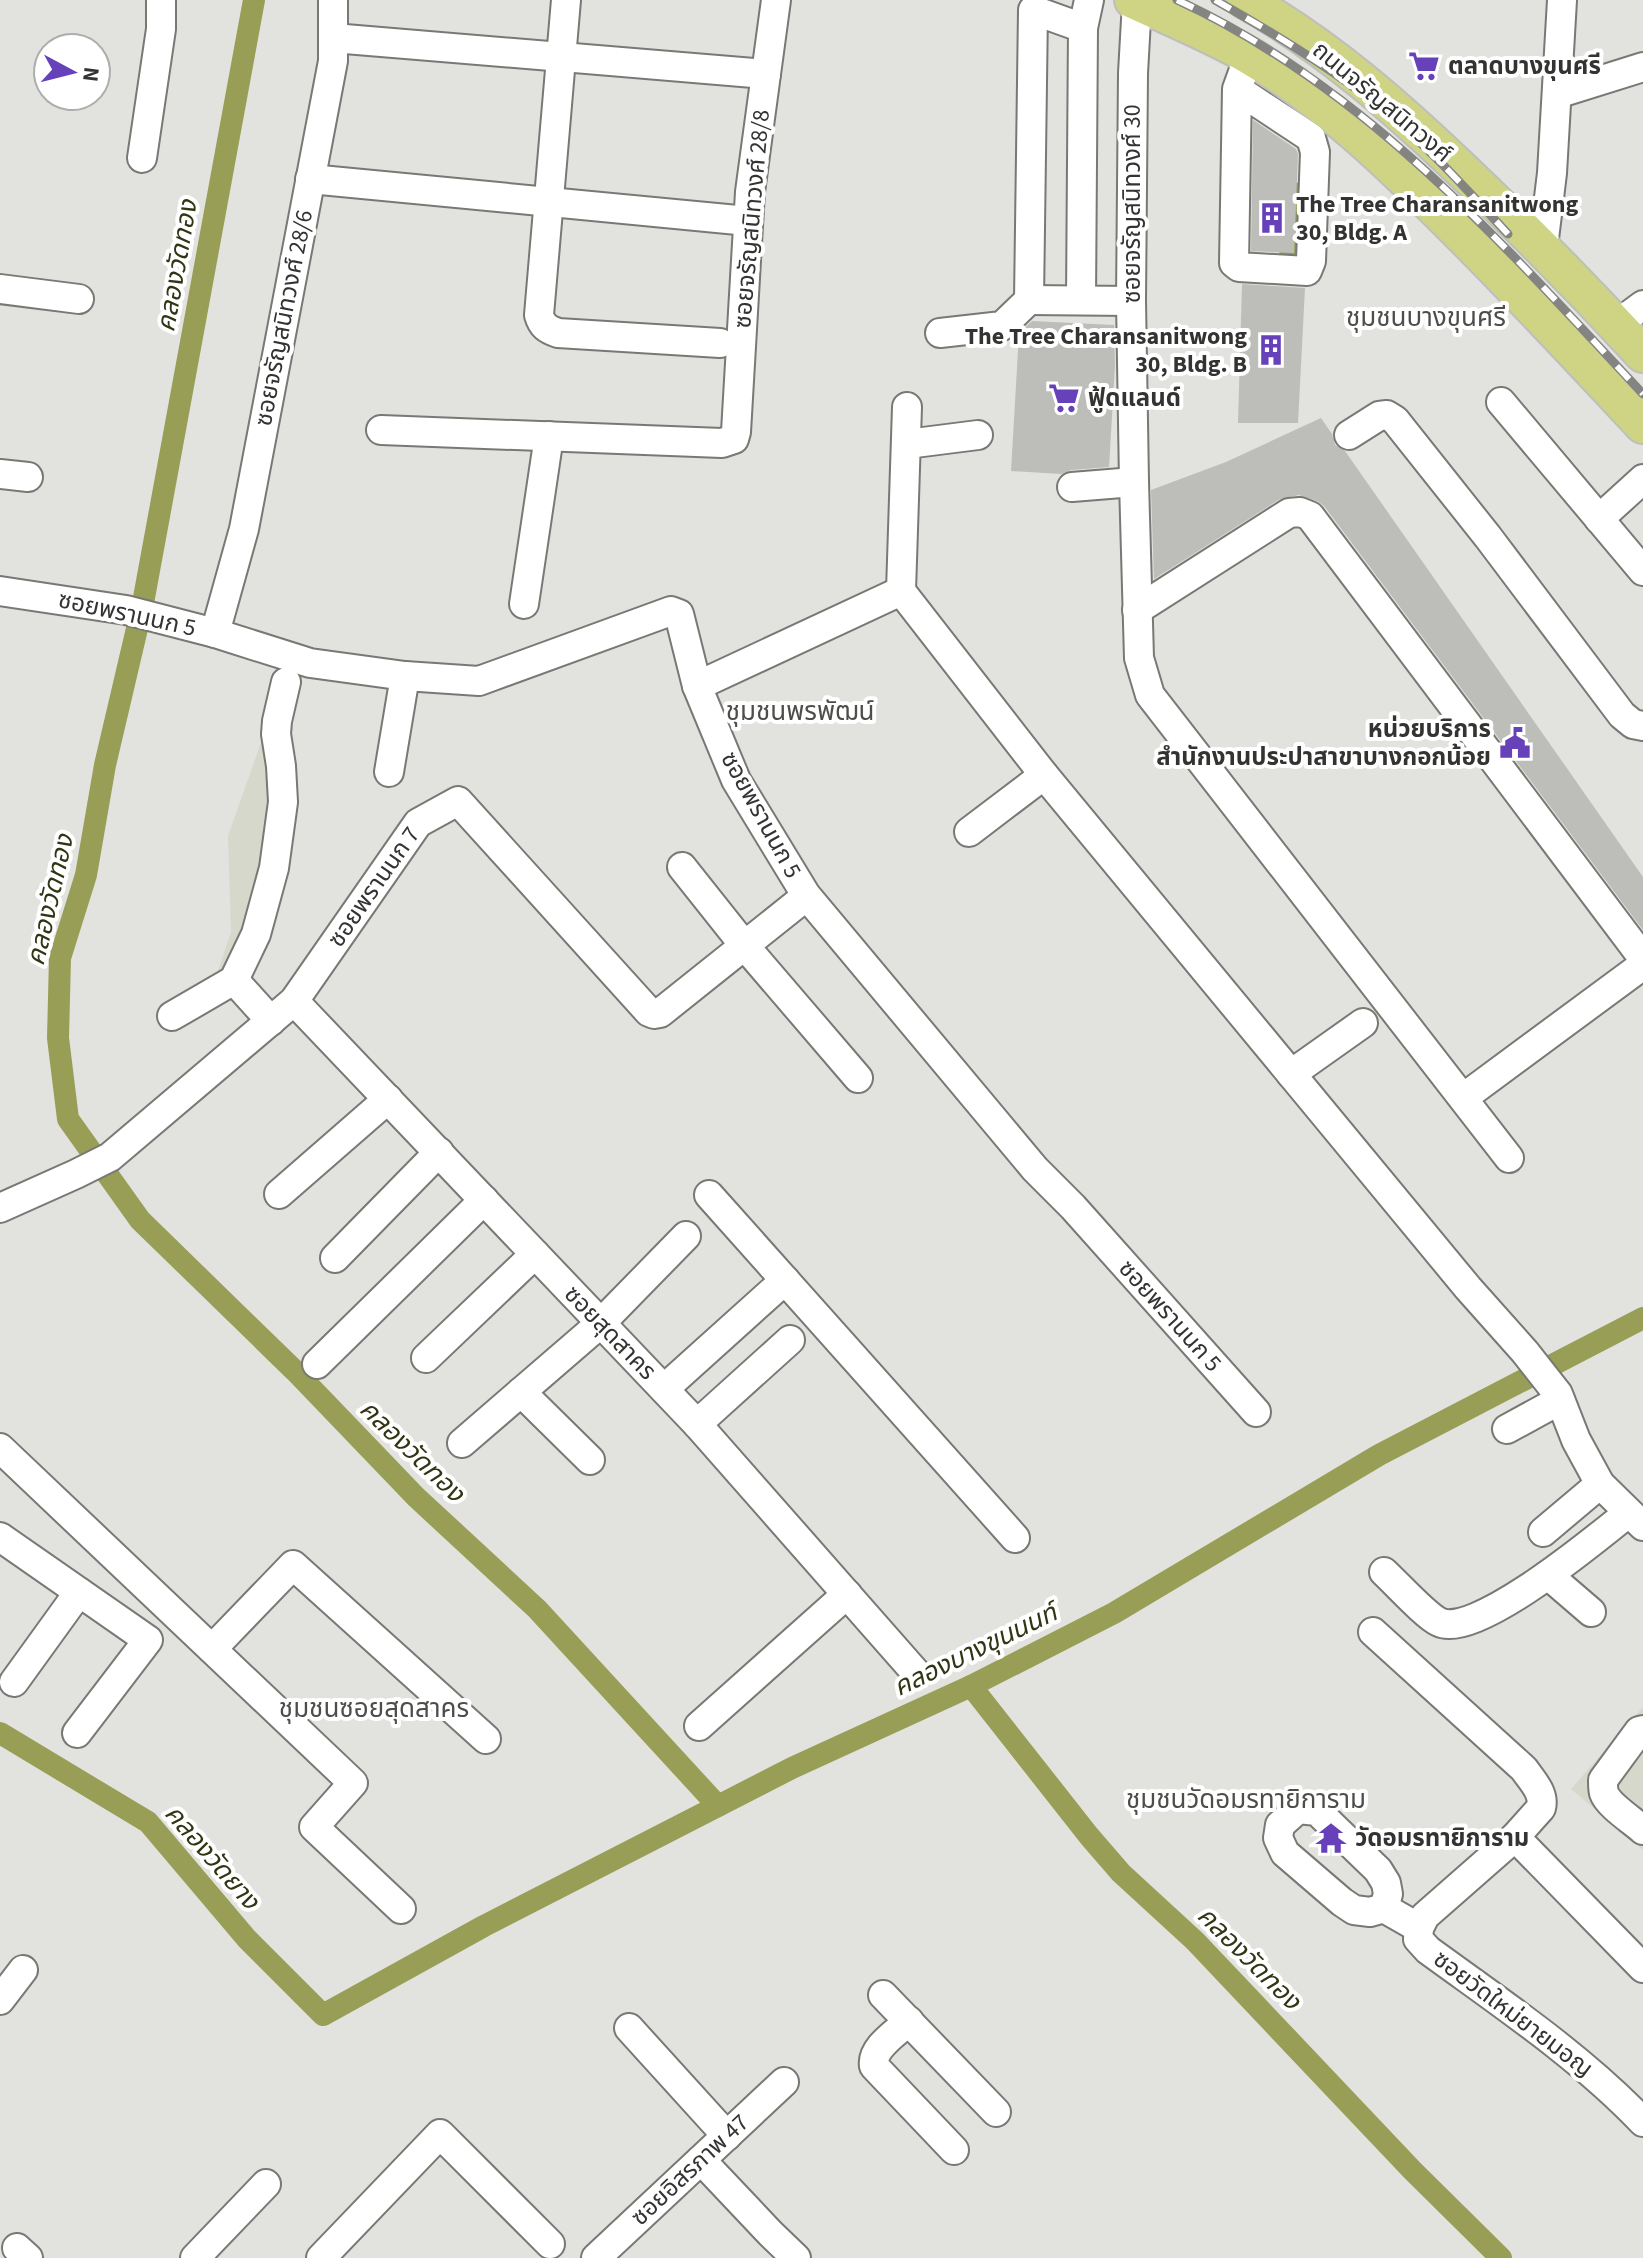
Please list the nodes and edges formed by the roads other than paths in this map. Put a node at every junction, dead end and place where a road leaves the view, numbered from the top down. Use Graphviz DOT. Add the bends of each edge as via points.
graph roads {
  1 [pos="161,0"];
  2 [pos="333,0"];
  3 [pos="566,0"];
  4 [pos="776,0"];
  5 [pos="1089,0"];
  6 [pos="1245,0"];
  7 [pos="1562,0"];
  8 [pos="1135,1"];
  9 [pos="1033,5"];
  10 [pos="1083,28"];
  11 [pos="333,38"];
  12 [pos="562,57"];
  13 [pos="1643,67"];
  14 [pos="1243,72"];
  15 [pos="766,74"];
  16 [pos="1557,94"];
  17 [pos="142,158"];
  18 [pos="310,179"];
  19 [pos="548,201"];
  20 [pos="748,221"];
  21 [pos="1543,247"];
  22 [pos="0,289"];
  23 [pos="79,299"];
  24 [pos="1029,300"];
  25 [pos="1081,300"];
  26 [pos="1131,301"];
  27 [pos="1630,315"];
  28 [pos="940,333"];
  29 [pos="720,343"];
  30 [pos="1643,354"];
  31 [pos="1501,402"];
  32 [pos="907,407"];
  33 [pos="1643,425"];
  34 [pos="381,430"];
  35 [pos="978,435"];
  36 [pos="1349,435"];
  37 [pos="549,436"];
  38 [pos="907,444"];
  39 [pos="1643,479"];
  40 [pos="1072,487"];
  41 [pos="1134,493"];
  42 [pos="1599,519"];
  43 [pos="1643,571"];
  44 [pos="0,591"];
  45 [pos="901,591"];
  46 [pos="524,604"];
  47 [pos="1137,610"];
  48 [pos="215,633"];
  49 [pos="405,676"];
  50 [pos="286,682"];
  51 [pos="697,686"];
  52 [pos="1643,726"];
  53 [pos="389,772"];
  54 [pos="1044,775"];
  55 [pos="969,832"];
  56 [pos="682,867"];
  57 [pos="799,902"];
  58 [pos="744,945"];
  59 [pos="1643,958"];
  60 [pos="1643,965"];
  61 [pos="234,980"];
  62 [pos="294,1001"];
  63 [pos="172,1016"];
  64 [pos="271,1021"];
  65 [pos="1363,1023"];
  66 [pos="1291,1074"];
  67 [pos="858,1078"];
  68 [pos="1463,1098"];
  69 [pos="388,1099"];
  70 [pos="439,1152"];
  71 [pos="1509,1158"];
  72 [pos="279,1194"];
  73 [pos="709,1195"];
  74 [pos="484,1200"];
  75 [pos="0,1208"];
  76 [pos="686,1236"];
  77 [pos="535,1254"];
  78 [pos="335,1258"];
  79 [pos="785,1280"];
  80 [pos="601,1323"];
  81 [pos="790,1340"];
  82 [pos="426,1358"];
  83 [pos="317,1364"];
  84 [pos="664,1389"];
  85 [pos="521,1392"];
  86 [pos="1559,1397"];
  87 [pos="1256,1412"];
  88 [pos="697,1424"];
  89 [pos="1507,1429"];
  90 [pos="462,1443"];
  91 [pos="0,1448"];
  92 [pos="590,1460"];
  93 [pos="1600,1484"];
  94 [pos="1635,1520"];
  95 [pos="1543,1532"];
  96 [pos="0,1537"];
  97 [pos="1015,1538"];
  98 [pos="1384,1572"];
  99 [pos="1548,1575"];
  100 [pos="79,1592"];
  101 [pos="847,1594"];
  102 [pos="1591,1612"];
  103 [pos="1373,1632"];
  104 [pos="212,1649"];
  105 [pos="917,1674"];
  106 [pos="14,1682"];
  107 [pos="699,1726"];
  108 [pos="1643,1730"];
  109 [pos="77,1733"];
  110 [pos="486,1739"];
  111 [pos="1643,1830"];
  112 [pos="1515,1837"];
  113 [pos="1384,1908"];
  114 [pos="401,1909"];
  115 [pos="1419,1928"];
  116 [pos="1643,1968"];
  117 [pos="23,1970"];
  118 [pos="883,1995"];
  119 [pos="0,2000"];
  120 [pos="909,2021"];
  121 [pos="629,2028"];
  122 [pos="784,2082"];
  123 [pos="996,2112"];
  124 [pos="1643,2122"];
  125 [pos="727,2136"];
  126 [pos="954,2150"];
  127 [pos="701,2160"];
  128 [pos="266,2184"];
  129 [pos="550,2244"];
  130 [pos="195,2258"];
  131 [pos="321,2258"];
  132 [pos="596,2258"];
  133 [pos="796,2258"];
  1 -- 17 [label="street"];
  2 -- 11 [label="street, ซอยจรัญสนิทวงศ์ 28/6"];
  3 -- 12 [label="street"];
  4 -- 15 [label="street, ซอยจรัญสนิทวงศ์ 28/8"];
  5 -- 10 [label="street"];
  6 -- 21 [label="main road, ถนนจรัญสนิทวงศ์" via="1351,71"];
  7 -- 16 [label="street"];
  8 -- 14 [label="main road, ถนนจรัญสนิทวงศ์" via="1191,25"];
  8 -- 26 [label="street, ซอยจรัญสนิทวงศ์ 30"];
  9 -- 10 [label="street"];
  9 -- 24 [label="street"];
  10 -- 25 [label="street"];
  11 -- 12 [label="street"];
  11 -- 18 [label="street, ซอยจรัญสนิทวงศ์ 28/6"];
  12 -- 15 [label="street"];
  12 -- 19 [label="street"];
  13 -- 16 [label="street"];
  14 -- 14 [label="street" via="1234,263 1307,271 1313,142"];
  14 -- 33 [label="main road, ถนนจรัญสนิทวงศ์" via="1292,84 1384,159"];
  15 -- 20 [label="street, ซอยจรัญสนิทวงศ์ 28/8"];
  16 -- 21 [label="street"];
  18 -- 19 [label="street"];
  18 -- 48 [label="street, ซอยจรัญสนิทวงศ์ 28/6" via="244,529"];
  19 -- 20 [label="street"];
  19 -- 29 [label="street" via="539,315 548,330"];
  20 -- 37 [label="street, ซอยจรัญสนิทวงศ์ 28/8" via="734,439 722,443"];
  21 -- 27 [label="main road, ถนนจรัญสนิทวงศ์"];
  22 -- 23 [label="street"];
  24 -- 25 [label="street"];
  24 -- 28 [label="street" via="1002,326"];
  25 -- 26 [label="street"];
  26 -- 41 [label="street, ซอยจรัญสนิทวงศ์ 30"];
  27 -- 30 [label="main road, ถนนจรัญสนิทวงศ์"];
  31 -- 42 [label="street"];
  32 -- 38 [label="street"];
  34 -- 37 [label="street"];
  35 -- 38 [label="street"];
  36 -- 52 [label="street" via="1379,416 1395,420 1622,715"];
  37 -- 46 [label="street"];
  38 -- 45 [label="street"];
  39 -- 42 [label="street"];
  40 -- 41 [label="street"];
  41 -- 47 [label="street, ซอยจรัญสนิทวงศ์ 30"];
  42 -- 43 [label="street"];
  44 -- 48 [label="street, ซอยพรานนก 5" via="126,610"];
  45 -- 51 [label="street"];
  45 -- 54 [label="street"];
  47 -- 59 [label="street" via="1289,513 1310,516"];
  47 -- 68 [label="street, ซอยจรัญสนิทวงศ์ 30" via="1139,658 1150,695"];
  48 -- 49 [label="street, ซอยพรานนก 5" via="310,663"];
  49 -- 51 [label="street, ซอยพรานนก 5" via="479,681 671,611 682,622"];
  49 -- 53 [label="street"];
  50 -- 61 [label="street" via="276,734 283,802 274,868 256,934"];
  51 -- 87 [label="street, ซอยพรานนก 5" via="736,780 806,895 1035,1169"];
  54 -- 55 [label="street"];
  54 -- 66 [label="street"];
  56 -- 58 [label="street"];
  57 -- 58 [label="street, ซอยพรานนก 7"];
  58 -- 62 [label="street, ซอยพรานนก 7" via="660,1013 649,1012 458,801 418,823"];
  58 -- 67 [label="street"];
  60 -- 68 [label="street"];
  61 -- 63 [label="street"];
  61 -- 64 [label="street"];
  62 -- 64 [label="street, ซอยพรานนก 7"];
  62 -- 69 [label="street, ซอยสุดสาคร"];
  64 -- 75 [label="street, ซอยพรานนก 7" via="110,1157"];
  65 -- 66 [label="street"];
  66 -- 86 [label="street"];
  68 -- 71 [label="street, ซอยจรัญสนิทวงศ์ 30"];
  69 -- 70 [label="street, ซอยสุดสาคร" via="402,1126"];
  69 -- 72 [label="street"];
  70 -- 74 [label="street, ซอยสุดสาคร"];
  70 -- 78 [label="street"];
  73 -- 79 [label="street"];
  74 -- 77 [label="street, ซอยสุดสาคร"];
  74 -- 83 [label="street"];
  76 -- 80 [label="street"];
  77 -- 80 [label="street, ซอยสุดสาคร"];
  77 -- 82 [label="street"];
  79 -- 84 [label="street"];
  79 -- 97 [label="street"];
  80 -- 84 [label="street, ซอยสุดสาคร"];
  80 -- 85 [label="street"];
  81 -- 88 [label="street"];
  84 -- 88 [label="street, ซอยสุดสาคร"];
  85 -- 90 [label="street"];
  85 -- 92 [label="street"];
  86 -- 89 [label="street"];
  86 -- 93 [label="street"];
  88 -- 101 [label="street, ซอยสุดสาคร"];
  91 -- 104 [label="street"];
  93 -- 94 [label="street"];
  93 -- 95 [label="street"];
  94 -- 99 [label="street"];
  96 -- 100 [label="street"];
  98 -- 99 [label="street" via="1439,1622 1452,1625 1470,1621"];
  99 -- 102 [label="street"];
  100 -- 106 [label="street"];
  100 -- 109 [label="street" via="148,1640"];
  101 -- 105 [label="street, ซอยสุดสาคร"];
  101 -- 107 [label="street"];
  103 -- 112 [label="street, ซอยวัดใหม่ยายมอญ" via="1524,1769 1543,1802"];
  104 -- 110 [label="street" via="293,1565"];
  104 -- 114 [label="street" via="353,1783 314,1827"];
  108 -- 111 [label="street" via="1603,1780 1603,1787 1611,1803"];
  112 -- 115 [label="street, ซอยวัดใหม่ยายมอญ" via="1425,1916"];
  112 -- 116 [label="street"];
  113 -- 115 [label="street"];
  115 -- 124 [label="street, ซอยวัดใหม่ยายมอญ" via="1418,1939 1428,1950 1594,2076"];
  117 -- 119 [label="street"];
  118 -- 120 [label="street"];
  120 -- 123 [label="street"];
  120 -- 126 [label="street" via="876,2051 874,2066"];
  121 -- 125 [label="street"];
  122 -- 125 [label="street, ซอยอิสรภาพ 47"];
  125 -- 127 [label="street, ซอยอิสรภาพ 47"];
  127 -- 132 [label="street, ซอยอิสรภาพ 47"];
  127 -- 133 [label="street"];
  128 -- 130 [label="street"];
  129 -- 131 [label="street" via="440,2134"];
}
